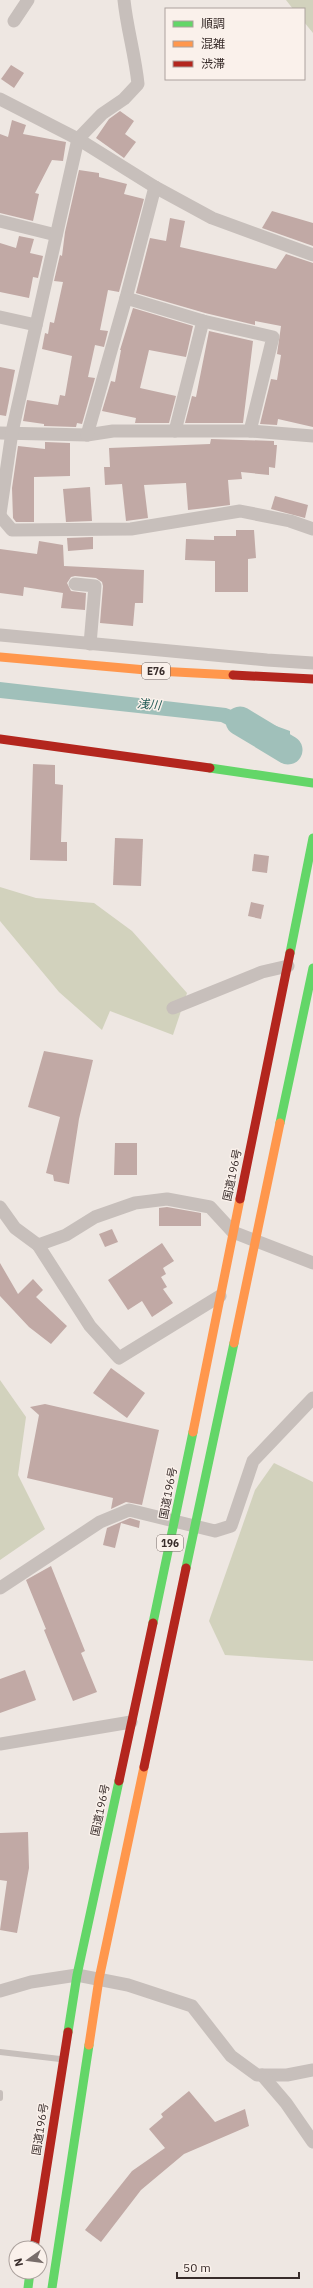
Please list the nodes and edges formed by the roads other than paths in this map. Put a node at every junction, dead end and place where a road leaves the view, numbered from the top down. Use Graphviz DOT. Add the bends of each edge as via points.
graph roads {
  1 [pos="28,0"];
  2 [pos="124,0"];
  3 [pos="14,21"];
  4 [pos="0,99"];
  5 [pos="78,139"];
  6 [pos="155,187"];
  7 [pos="0,221"];
  8 [pos="56,235"];
  9 [pos="313,255"];
  10 [pos="126,298"];
  11 [pos="0,317"];
  12 [pos="203,321"];
  13 [pos="36,326"];
  14 [pos="175,431"];
  15 [pos="250,431"];
  16 [pos="6,432"];
  17 [pos="88,435"];
  18 [pos="313,436"];
  19 [pos="0,515"];
  20 [pos="313,529"];
  21 [pos="75,584"];
  22 [pos="0,635"];
  23 [pos="90,644"];
  24 [pos="0,657"];
  25 [pos="313,663"];
  26 [pos="313,679"];
  27 [pos="0,739"];
  28 [pos="313,783"];
  29 [pos="313,838"];
  30 [pos="288,966"];
  31 [pos="313,968"];
  32 [pos="310,994"];
  33 [pos="173,1008"];
  34 [pos="0,1207"];
  35 [pos="233,1232"];
  36 [pos="255,1240"];
  37 [pos="38,1245"];
  38 [pos="313,1263"];
  39 [pos="220,1296"];
  40 [pos="313,1398"];
  41 [pos="175,1520"];
  42 [pos="195,1525"];
  43 [pos="0,1588"];
  44 [pos="131,1722"];
  45 [pos="0,1744"];
  46 [pos="76,1975"];
  47 [pos="99,1980"];
  48 [pos="0,1991"];
  49 [pos="0,2052"];
  50 [pos="63,2059"];
  51 [pos="313,2070"];
  52 [pos="262,2075"];
  53 [pos="0,2093"];
  54 [pos="0,2098"];
  55 [pos="313,2142"];
  56 [pos="35,2240"];
  57 [pos="52,2288"];
  1 -- 3 [label="street"];
  2 -- 5 [label="street" via="138,84 124,99 102,114"];
  4 -- 5 [label="street"];
  5 -- 6 [label="street"];
  5 -- 8 [label="street"];
  6 -- 9 [label="street" via="212,218"];
  6 -- 10 [label="street"];
  7 -- 8 [label="street"];
  8 -- 13 [label="street"];
  10 -- 12 [label="street"];
  10 -- 17 [label="street"];
  11 -- 13 [label="street"];
  12 -- 14 [label="street"];
  12 -- 15 [label="street" via="273,336"];
  13 -- 16 [label="street"];
  14 -- 15 [label="street"];
  14 -- 17 [label="street" via="113,431"];
  15 -- 18 [label="street"];
  16 -- 17 [label="street"];
  16 -- 19 [label="street"];
  19 -- 20 [label="street" via="12,530 131,529 240,511 290,521"];
  21 -- 23 [label="street" via="96,586"];
  22 -- 23 [label="street"];
  23 -- 25 [label="street"];
  24 -- 26 [label="main road, E76" via="157,671"];
  27 -- 28 [label="main road"];
  29 -- 30 [label="main road, 国道196号 / 196"];
  30 -- 33 [label="street" via="262,972"];
  30 -- 35 [label="main road, 国道196号 / 196"];
  31 -- 32 [label="main road, 196"];
  32 -- 36 [label="main road, 196"];
  34 -- 37 [label="street" via="16,1228"];
  35 -- 36 [label="street"];
  35 -- 37 [label="street" via="210,1207 167,1198 135,1203 95,1216 66,1235"];
  35 -- 39 [label="main road, 国道196号 / 196"];
  36 -- 38 [label="street"];
  36 -- 42 [label="main road, 196"];
  37 -- 39 [label="street" via="90,1326 119,1358"];
  39 -- 41 [label="main road, 国道196号 / 196"];
  40 -- 42 [label="street" via="253,1461 231,1526 215,1531"];
  41 -- 42 [label="street"];
  41 -- 43 [label="street" via="129,1510 100,1522"];
  41 -- 44 [label="main road, 国道196号 / 196"];
  42 -- 47 [label="main road, 196"];
  44 -- 45 [label="street"];
  44 -- 46 [label="main road, 国道196号 / 196"];
  46 -- 47 [label="street"];
  46 -- 48 [label="street" via="31,1982"];
  46 -- 50 [label="main road, 国道196号 / 196"];
  47 -- 52 [label="street" via="128,1986 192,2006 231,2056 257,2075"];
  47 -- 57 [label="main road, 196"];
  49 -- 50 [label="lane"];
  50 -- 56 [label="main road, 国道196号 / 196"];
  51 -- 52 [label="street" via="287,2075"];
  52 -- 55 [label="street" via="286,2102"];
  53 -- 54 [label="lane"];
}
